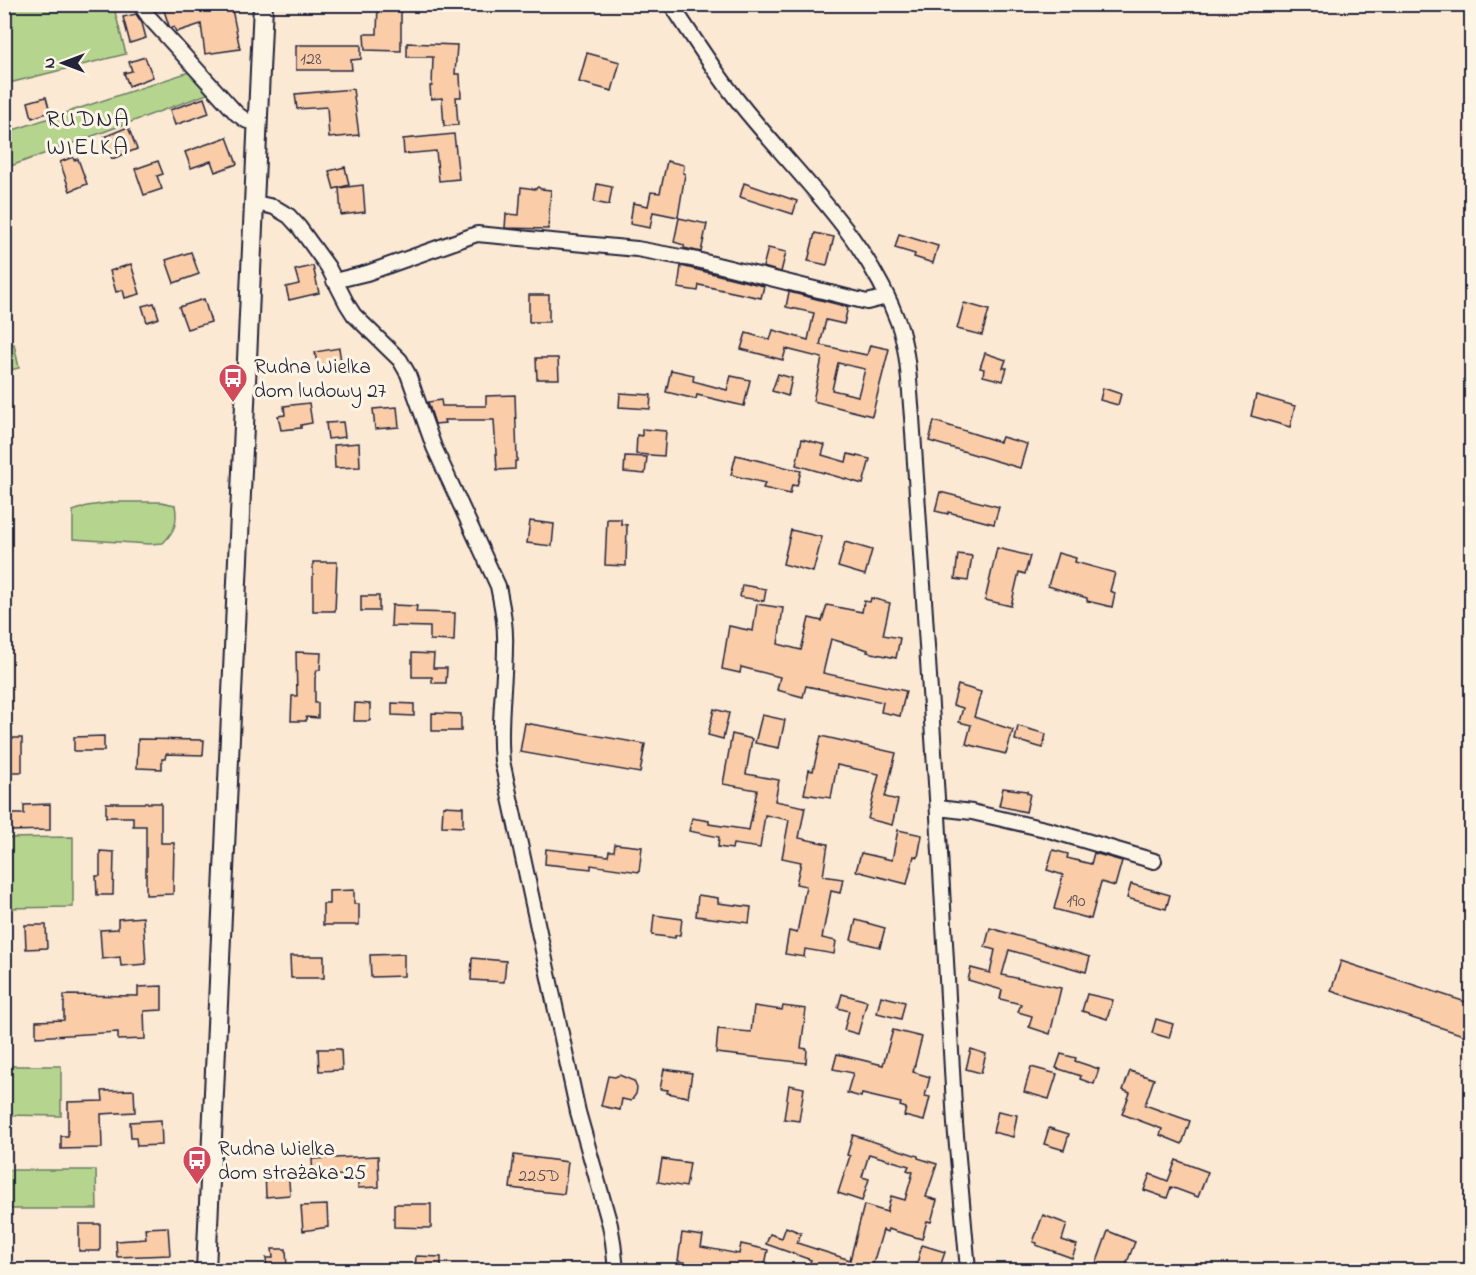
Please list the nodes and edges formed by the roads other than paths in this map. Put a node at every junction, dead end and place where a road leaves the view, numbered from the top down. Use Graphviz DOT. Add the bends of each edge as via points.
graph roads {
  1 [pos="140,4"];
  2 [pos="263,4"];
  3 [pos="671,4"];
  4 [pos="259,122"];
  5 [pos="255,203"];
  6 [pos="334,281"];
  7 [pos="888,297"];
  8 [pos="938,808"];
  9 [pos="1154,861"];
  10 [pos="206,1270"];
  11 [pos="615,1270"];
  12 [pos="968,1270"];
  1 -- 4 [label="street" via="237,114 247,121"];
  2 -- 4 [label="street"];
  3 -- 7 [label="street" via="734,97 855,241"];
  4 -- 5 [label="street"];
  5 -- 6 [label="street" via="289,216 328,267"];
  5 -- 10 [label="street"];
  6 -- 7 [label="street" via="477,234 637,249 867,302"];
  6 -- 11 [label="street" via="354,315 385,343 408,374 434,447 498,586 505,626 502,761 578,1112 610,1225"];
  7 -- 8 [label="street" via="906,358"];
  8 -- 9 [label="street" via="1038,827"];
  8 -- 12 [label="street" via="955,1132"];
}
